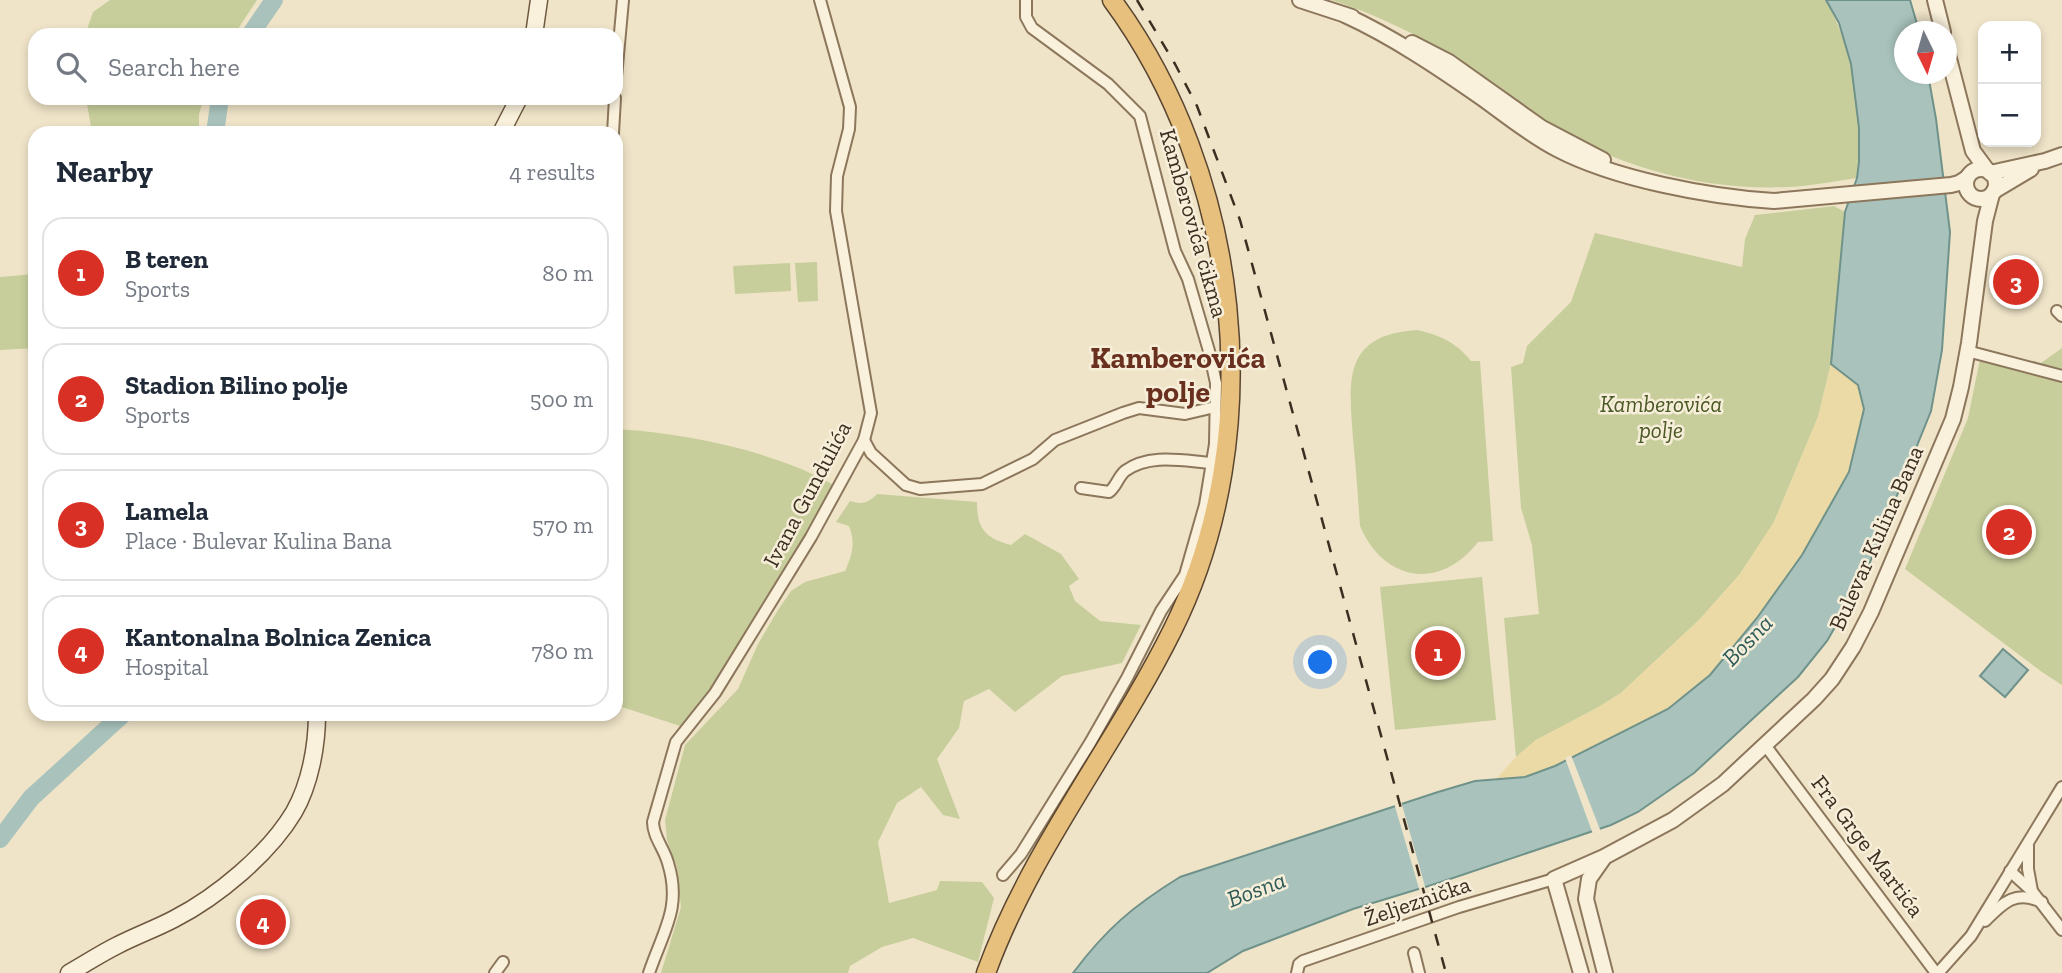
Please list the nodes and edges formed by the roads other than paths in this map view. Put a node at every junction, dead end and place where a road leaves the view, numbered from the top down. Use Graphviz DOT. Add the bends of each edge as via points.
graph roads {
  1 [pos="539,0"];
  2 [pos="623,0"];
  3 [pos="820,0"];
  4 [pos="1026,0"];
  5 [pos="1112,0"];
  6 [pos="1300,0"];
  7 [pos="1935,0"];
  8 [pos="1940,21"];
  9 [pos="535,28"];
  10 [pos="620,28"];
  11 [pos="1956,84"];
  12 [pos="515,105"];
  13 [pos="615,105"];
  14 [pos="505,126"];
  15 [pos="613,126"];
  16 [pos="1966,126"];
  17 [pos="2062,155"];
  18 [pos="2045,161"];
  19 [pos="1988,172"];
  20 [pos="1964,184"];
  21 [pos="1993,193"];
  22 [pos="1982,236"];
  23 [pos="1967,351"];
  24 [pos="2062,376"];
  25 [pos="1215,407"];
  26 [pos="864,440"];
  27 [pos="1212,463"];
  28 [pos="1081,488"];
  29 [pos="317,721"];
  30 [pos="1765,745"];
  31 [pos="2062,787"];
  32 [pos="2029,840"];
  33 [pos="1604,857"];
  34 [pos="2010,872"];
  35 [pos="1003,875"];
  36 [pos="1560,877"];
  37 [pos="2032,891"];
  38 [pos="1586,899"];
  39 [pos="2042,902"];
  40 [pos="2062,930"];
  41 [pos="1971,936"];
  42 [pos="1414,953"];
  43 [pos="503,962"];
  44 [pos="1297,971"];
  45 [pos="69,973"];
  46 [pos="495,973"];
  47 [pos="649,973"];
  48 [pos="986,973"];
  49 [pos="1419,973"];
  50 [pos="1581,973"];
  51 [pos="1605,973"];
  52 [pos="1937,973"];
  1 -- 9 [label="main road"];
  2 -- 10 [label="street"];
  3 -- 26 [label="street, Ivana Gundulića" via="851,117 835,190 870,399"];
  4 -- 25 [label="street, Kamberovića čikma" via="1026,17 1032,28 1108,84 1140,116 1175,251 1209,351 1216,383"];
  5 -- 48 [label="highway" via="1169,97 1206,200 1230,327 1232,379 1226,452 1206,543 1178,619 1120,726 1047,844 1002,930"];
  6 -- 20 [label="street" via="1345,15 1403,46 1524,130 1599,167 1745,199 1794,200"];
  7 -- 8 [label="street"];
  11 -- 16 [label="street, Bulevar Kulina Bana"];
  12 -- 14 [label="main road"];
  13 -- 15 [label="street"];
  16 -- 19 [label="street, Bulevar Kulina Bana" via="1973,151"];
  16 -- 20 [label="street, Bulevar Kulina Bana"];
  17 -- 18 [label="street"];
  18 -- 19 [label="street"];
  18 -- 21 [label="street"];
  19 -- 20 [label="street" via="1979,170"];
  19 -- 21 [label="street, Bulevar Kulina Bana" via="1996,183"];
  20 -- 21 [label="street" via="1983,199"];
  20 -- 22 [label="street, Bulevar Kulina Bana"];
  21 -- 22 [label="street, Bulevar Kulina Bana"];
  22 -- 23 [label="street, Bulevar Kulina Bana"];
  23 -- 24 [label="street"];
  23 -- 30 [label="street, Bulevar Kulina Bana" via="1952,419 1871,612 1832,679"];
  25 -- 26 [label="street" via="1185,414 1139,408 1055,440 1033,459 982,484 920,489 906,485 871,453"];
  25 -- 27 [label="street, Kamberovića čikma"];
  26 -- 47 [label="street, Ivana Gundulića" via="811,537 715,693 676,742 653,822 668,862 673,905"];
  27 -- 28 [label="street" via="1154,459 1122,473 1112,491"];
  27 -- 35 [label="street, Kamberovića čikma" via="1185,575 1090,743"];
  29 -- 45 [label="main road" via="302,794 276,838 229,883 185,913"];
  30 -- 33 [label="street, Bulevar Kulina Bana" via="1673,820"];
  30 -- 52 [label="street, Fra Grge Martića"];
  31 -- 32 [label="street"];
  32 -- 34 [label="street"];
  32 -- 37 [label="street"];
  33 -- 36 [label="street, Bulevar Kulina Bana"];
  33 -- 38 [label="street" via="1590,879"];
  34 -- 37 [label="street"];
  34 -- 41 [label="street"];
  36 -- 38 [label="street" via="1575,878"];
  36 -- 44 [label="street, Željeznička" via="1303,961"];
  36 -- 50 [label="street"];
  37 -- 39 [label="street"];
  38 -- 51 [label="street"];
  39 -- 40 [label="street"];
  39 -- 41 [label="street" via="2012,898"];
  41 -- 52 [label="street"];
  42 -- 49 [label="street"];
  43 -- 46 [label="street"];
}
